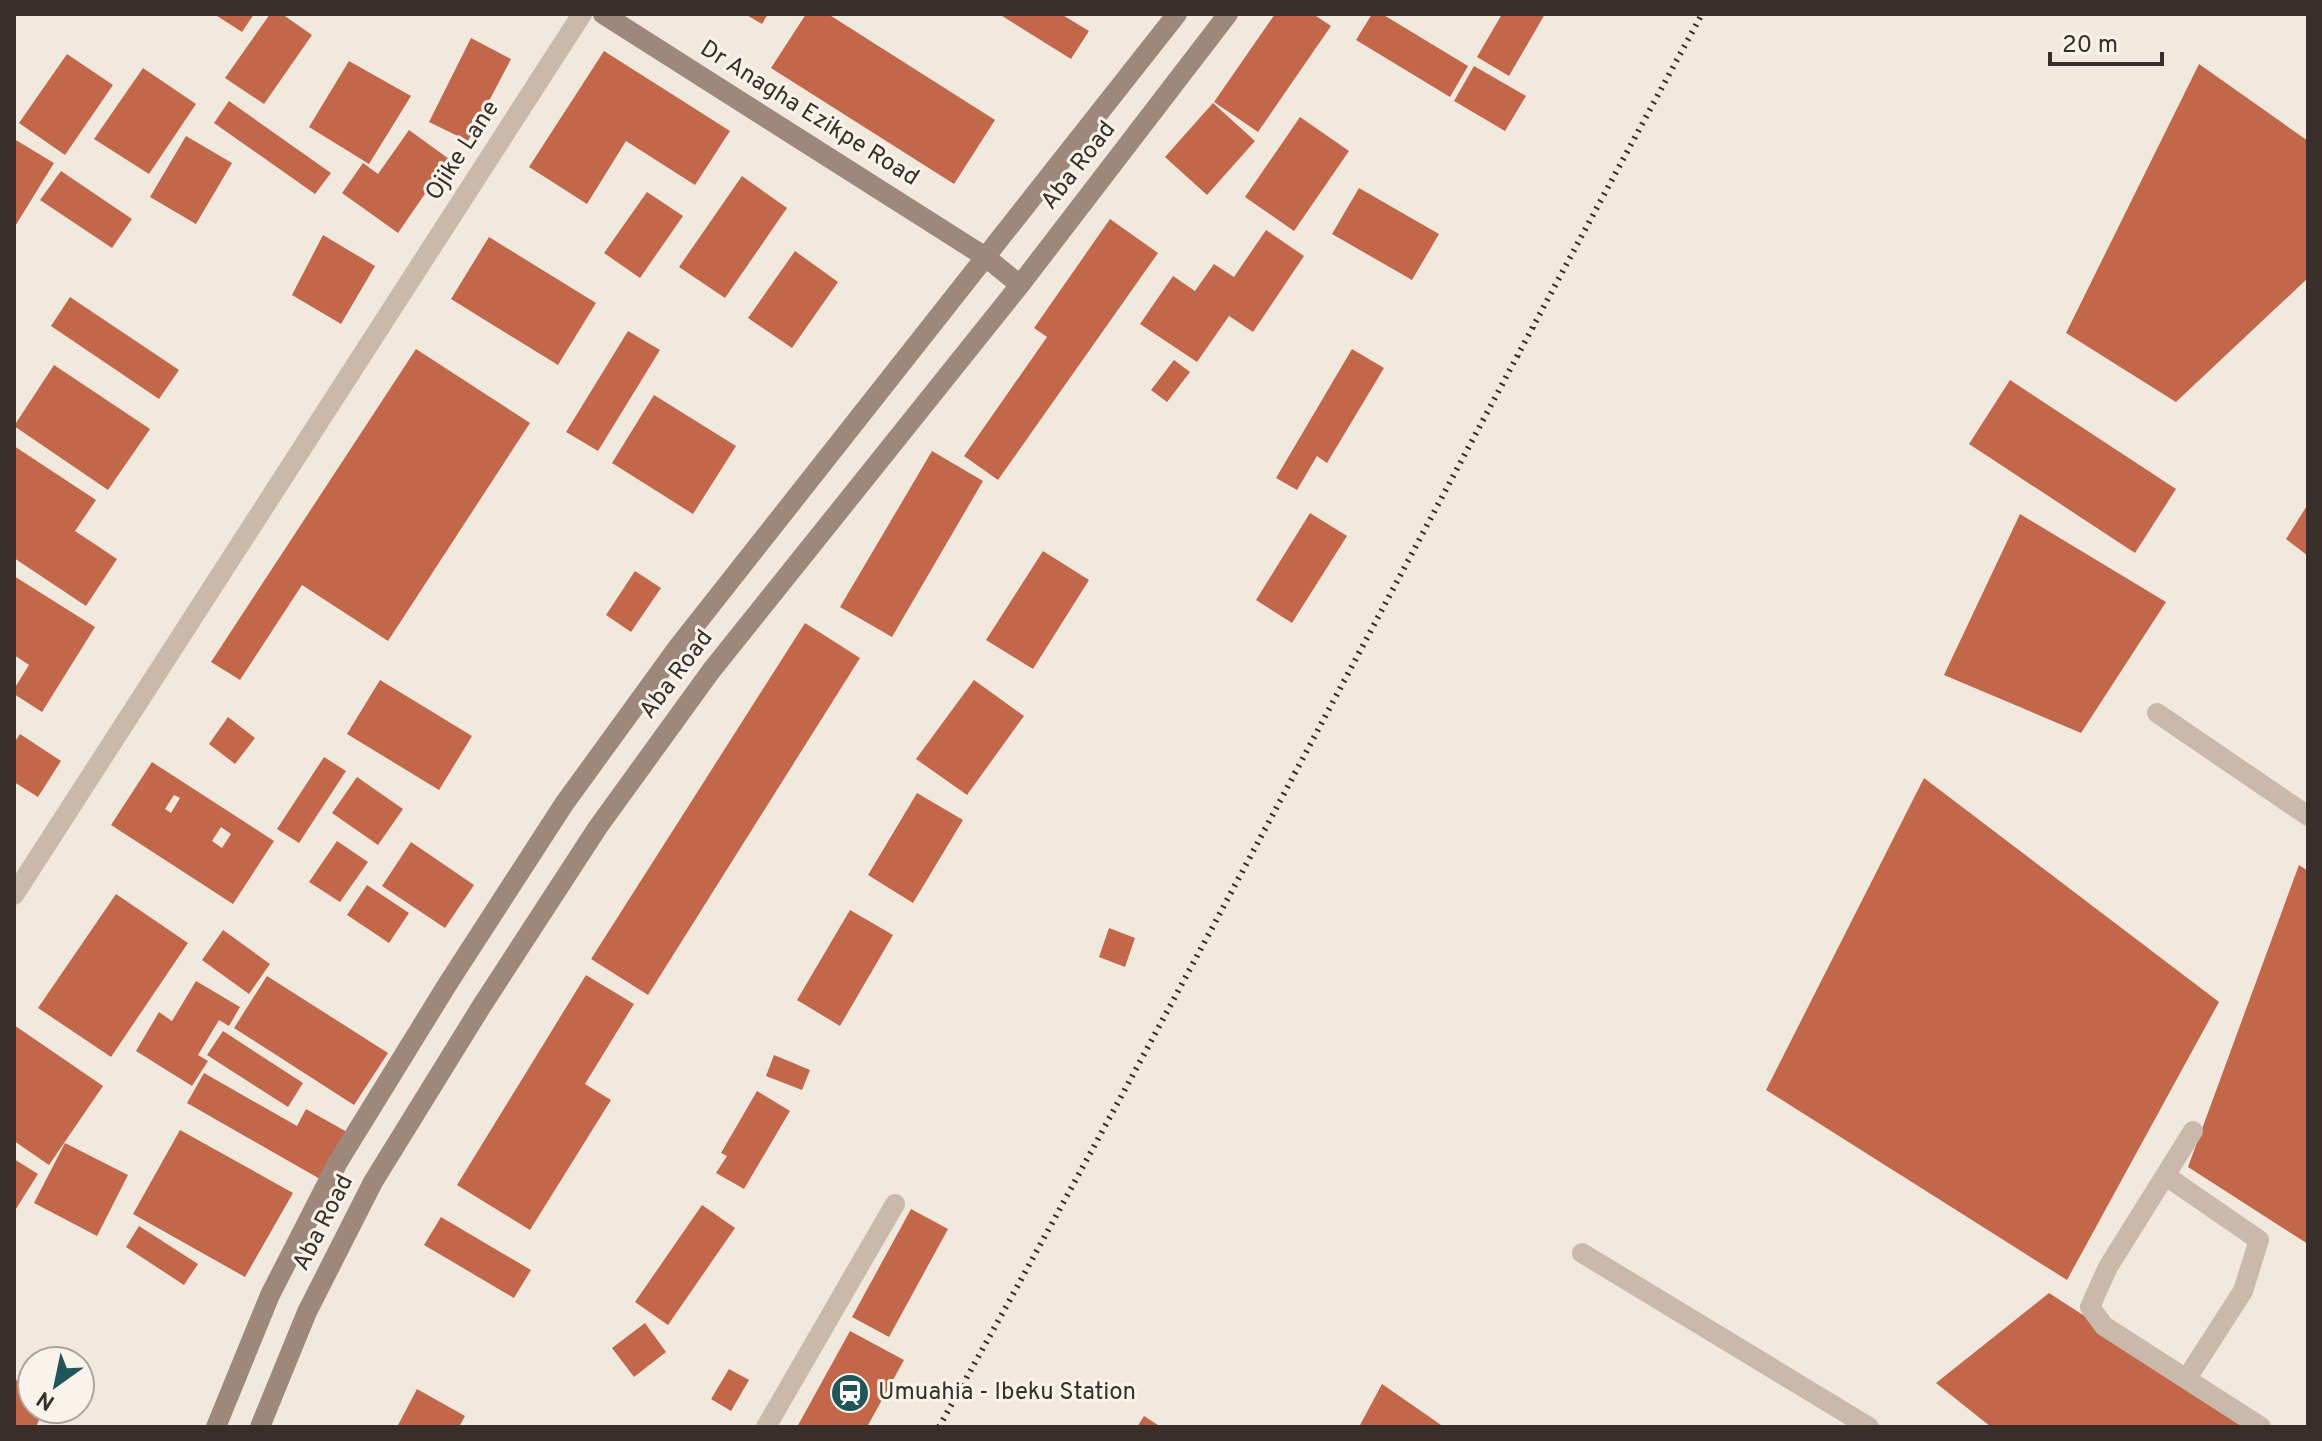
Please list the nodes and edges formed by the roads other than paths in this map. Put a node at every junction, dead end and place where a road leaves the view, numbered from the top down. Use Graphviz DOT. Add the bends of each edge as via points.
graph roads {
  1 [pos="582,14"];
  2 [pos="603,14"];
  3 [pos="1177,14"];
  4 [pos="1228,14"];
  5 [pos="987,258"];
  6 [pos="1020,285"];
  7 [pos="2157,713"];
  8 [pos="2308,816"];
  9 [pos="14,895"];
  10 [pos="2193,1131"];
  11 [pos="2166,1176"];
  12 [pos="895,1204"];
  13 [pos="1582,1253"];
  14 [pos="2187,1378"];
  15 [pos="216,1427"];
  16 [pos="260,1427"];
  17 [pos="766,1427"];
  18 [pos="1869,1427"];
  19 [pos="2261,1427"];
  1 -- 9 [label="street, Ojike Lane"];
  2 -- 5 [label="main road, Dr Anagha Ezikpe Road"];
  3 -- 5 [label="main road, Aba Road"];
  4 -- 6 [label="main road, Aba Road"];
  5 -- 6 [label="main road, Dr Anagha Ezikpe Road"];
  5 -- 15 [label="main road, Aba Road" via="678,647 564,804 338,1162 270,1295"];
  6 -- 16 [label="main road, Aba Road" via="711,671 598,827 373,1182 307,1312"];
  7 -- 8 [label="street"];
  10 -- 11 [label="street"];
  11 -- 14 [label="street" via="2259,1240 2243,1291"];
  11 -- 14 [label="street" via="2108,1267 2090,1307 2104,1326"];
  12 -- 17 [label="street"];
  13 -- 18 [label="street"];
  14 -- 19 [label="street"];
}
